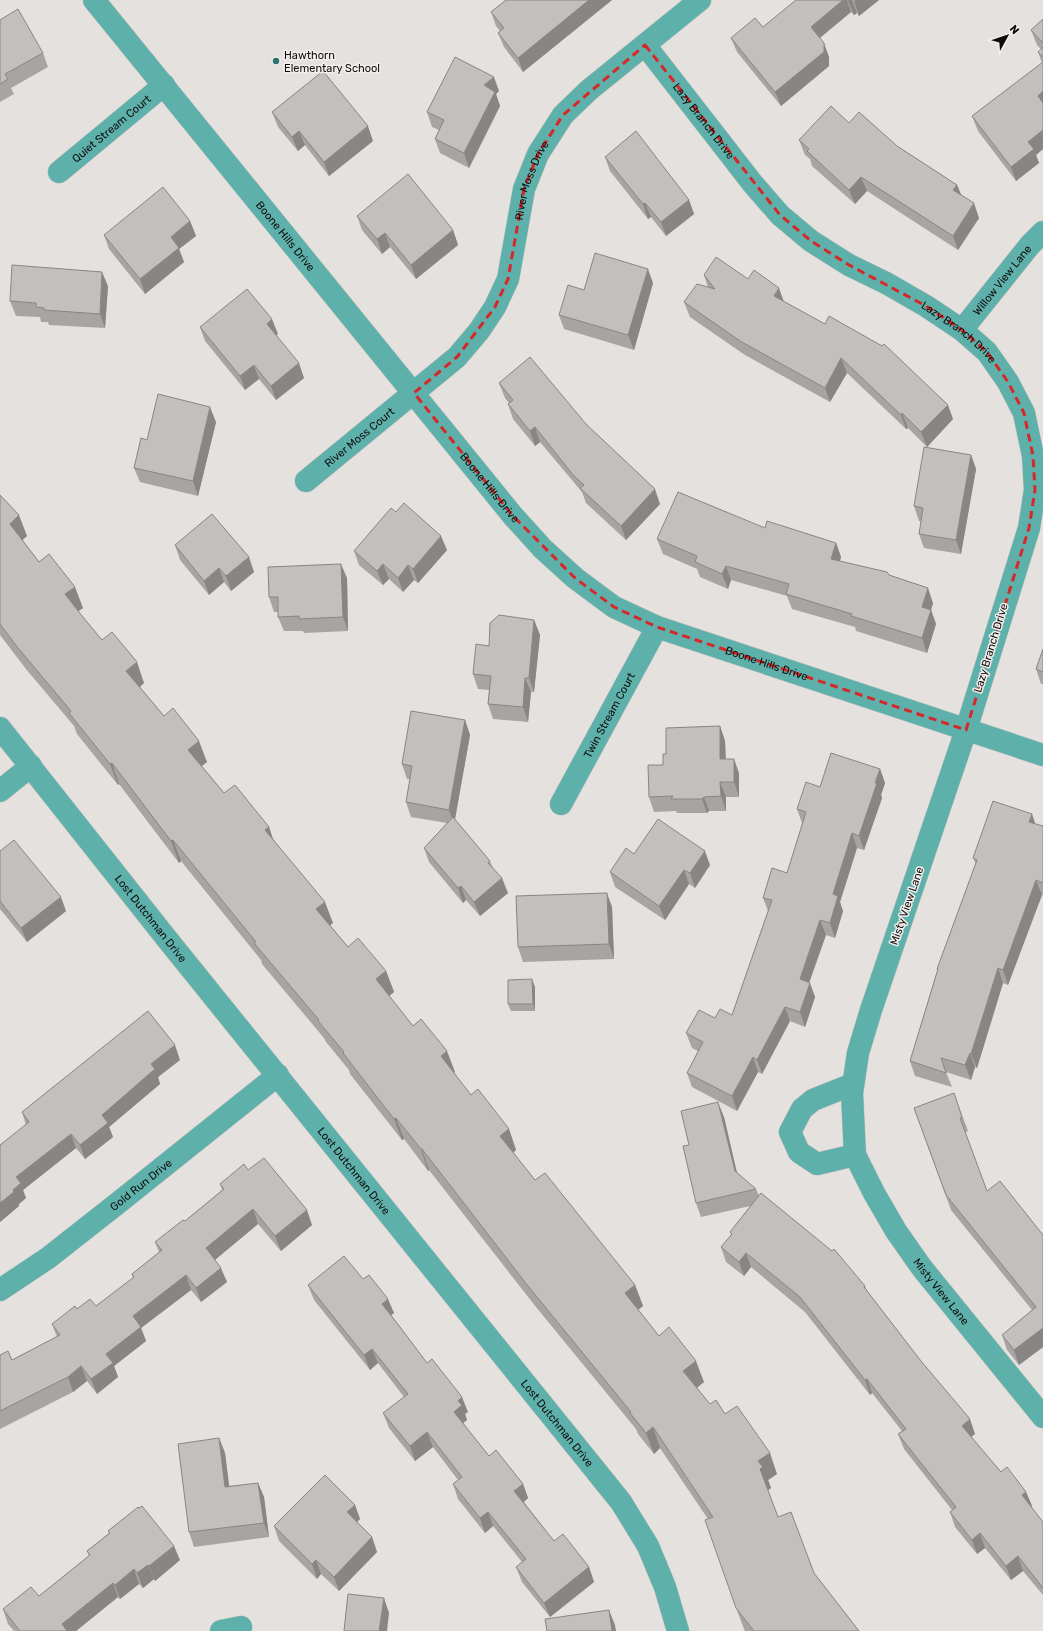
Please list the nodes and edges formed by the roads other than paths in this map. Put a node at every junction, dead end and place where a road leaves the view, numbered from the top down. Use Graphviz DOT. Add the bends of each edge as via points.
graph roads {
  1 [pos="94,0"];
  2 [pos="700,0"];
  3 [pos="645,45"];
  4 [pos="164,85"];
  5 [pos="59,172"];
  6 [pos="1043,232"];
  7 [pos="962,330"];
  8 [pos="414,393"];
  9 [pos="306,481"];
  10 [pos="657,627"];
  11 [pos="0,728"];
  12 [pos="966,730"];
  13 [pos="1043,755"];
  14 [pos="31,766"];
  15 [pos="0,791"];
  16 [pos="561,804"];
  17 [pos="278,1074"];
  18 [pos="854,1084"];
  19 [pos="855,1155"];
  20 [pos="0,1290"];
  21 [pos="1043,1417"];
  22 [pos="678,1631"];
  1 -- 4 [label="street, Boone Hills Drive"];
  2 -- 3 [label="street, River Moss Drive"];
  3 -- 7 [label="street, Lazy Branch Drive" via="780,215 848,265 926,306"];
  3 -- 8 [label="street, River Moss Drive" via="589,90 563,115 538,154 524,189 508,279 495,308 457,356"];
  4 -- 5 [label="street, Quiet Stream Court"];
  4 -- 8 [label="street, Boone Hills Drive"];
  6 -- 7 [label="street, Willow View Lane"];
  7 -- 12 [label="street, Lazy Branch Drive" via="986,352 1008,382 1024,413 1033,456 1035,490 1029,528"];
  8 -- 9 [label="street, River Moss Court"];
  8 -- 10 [label="street, Boone Hills Drive" via="513,516 543,549 575,578 614,607"];
  10 -- 12 [label="street, Boone Hills Drive"];
  10 -- 16 [label="street, Twin Stream Court"];
  11 -- 14 [label="street, Lost Dutchman Drive"];
  12 -- 13 [label="street, Boone Hills Drive"];
  12 -- 18 [label="street, Misty View Lane" via="871,1010 858,1053"];
  14 -- 15 [label="street"];
  14 -- 17 [label="street, Lost Dutchman Drive" via="167,939"];
  17 -- 20 [label="street, Gold Run Drive" via="48,1258"];
  17 -- 22 [label="street, Lost Dutchman Drive" via="621,1502 648,1546 666,1587"];
  18 -- 19 [label="street, Misty View Lane" via="852,1093"];
  18 -- 19 [label="street" via="813,1100 802,1109 790,1132 799,1152 817,1164"];
  19 -- 21 [label="street, Misty View Lane" via="892,1224 922,1268"];
}
